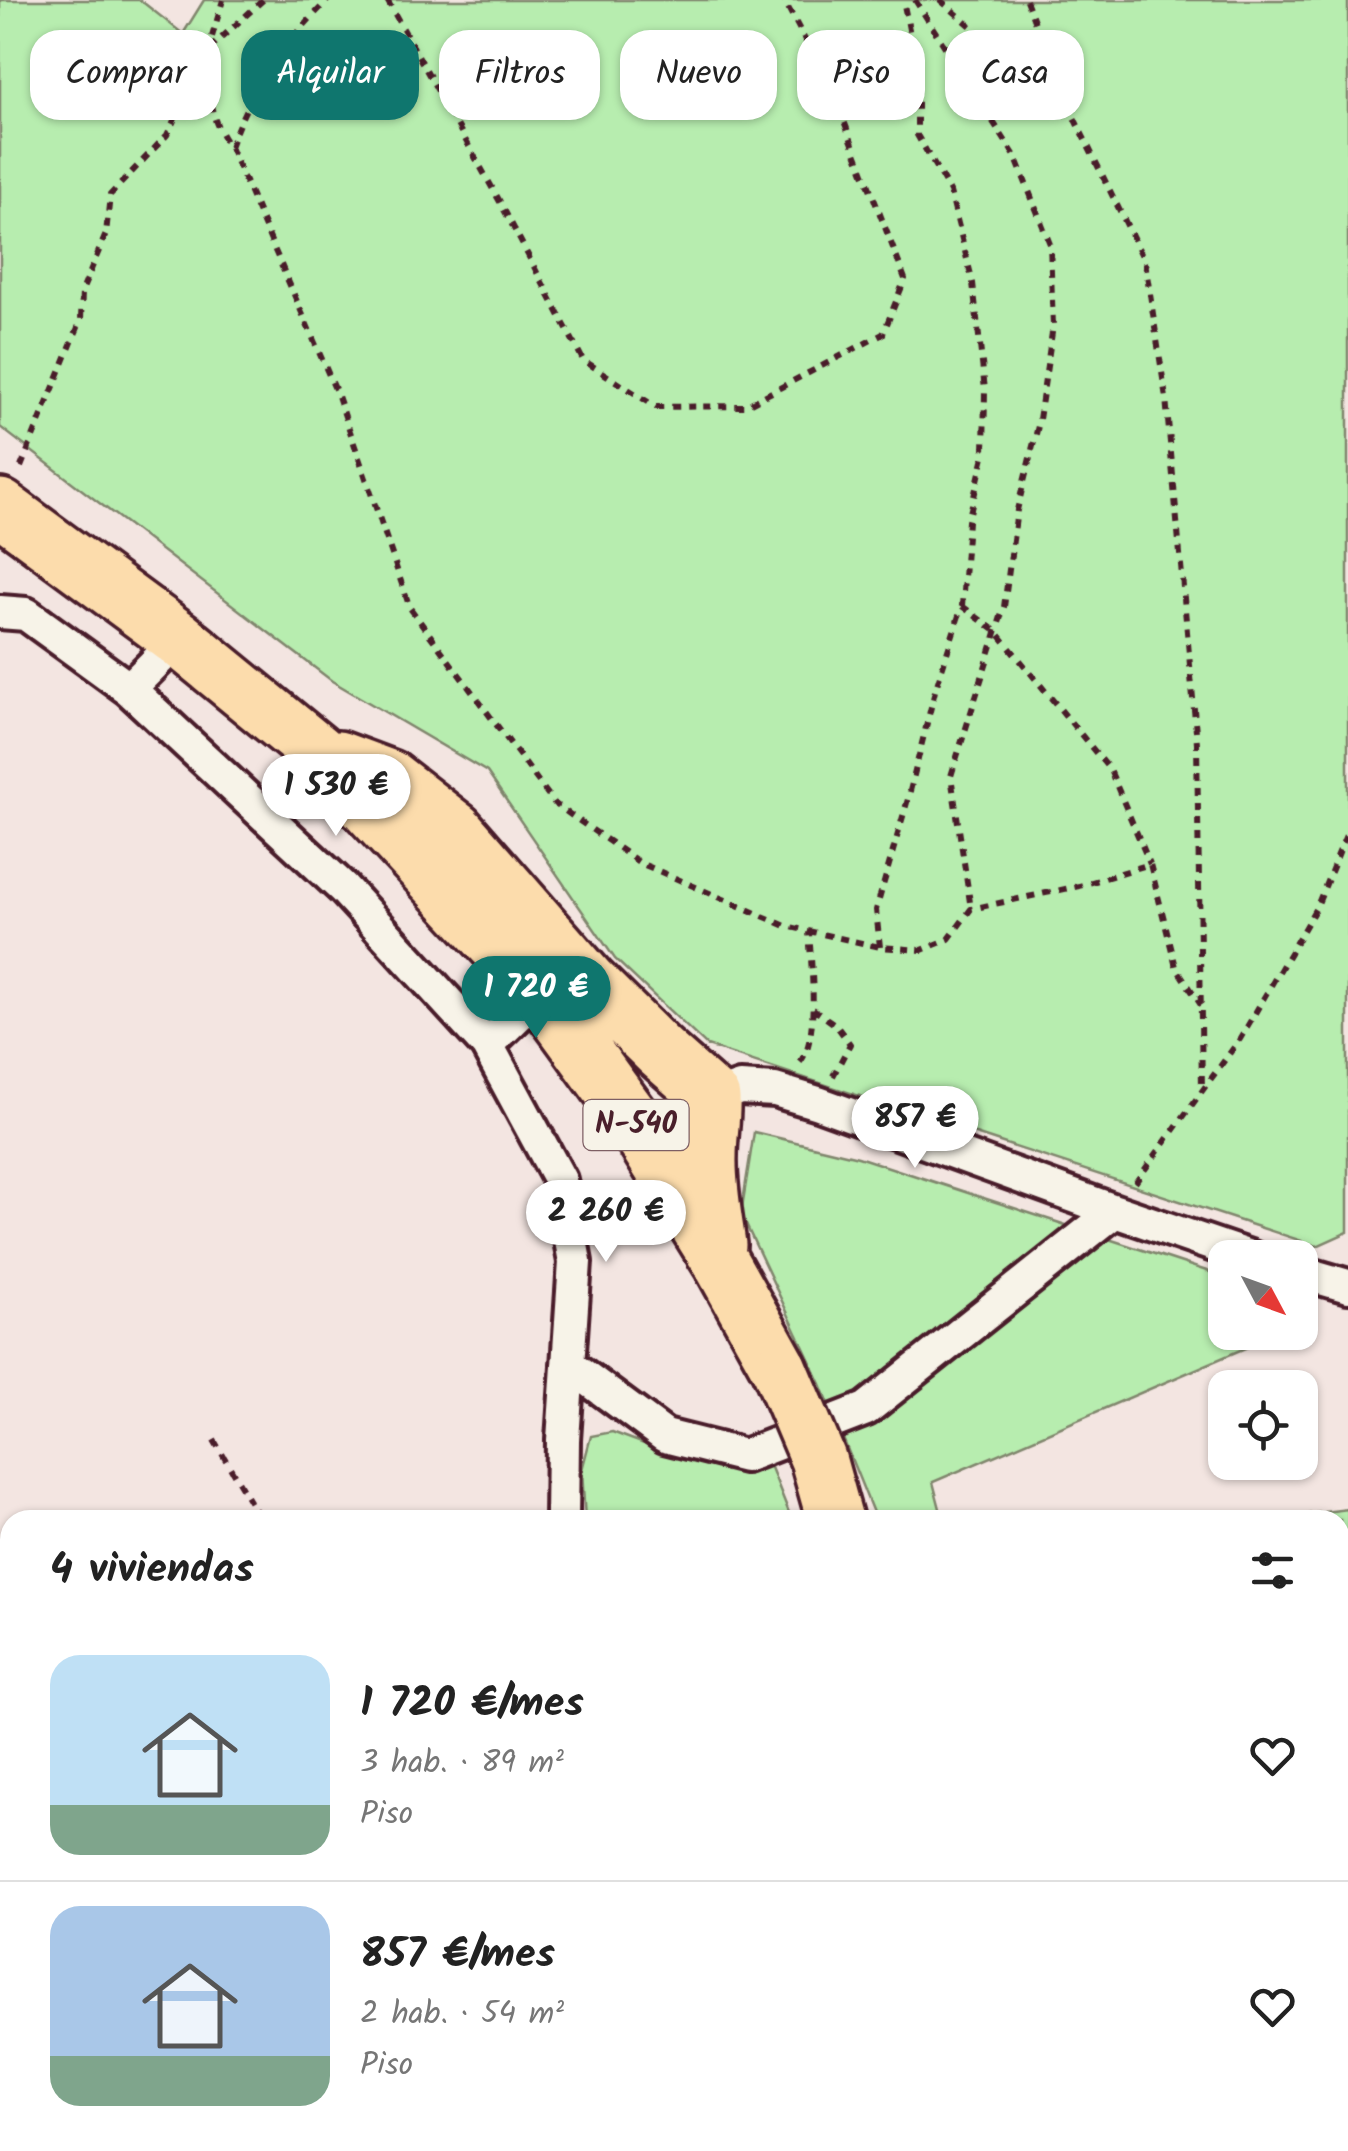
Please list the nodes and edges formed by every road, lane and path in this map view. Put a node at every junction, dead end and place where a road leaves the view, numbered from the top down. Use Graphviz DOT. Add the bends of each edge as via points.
graph roads {
  1 [pos="222,0"];
  2 [pos="262,0"];
  3 [pos="328,0"];
  4 [pos="388,0"];
  5 [pos="784,0"];
  6 [pos="903,0"];
  7 [pos="914,0"];
  8 [pos="940,0"];
  9 [pos="1026,0"];
  10 [pos="1037,28"];
  11 [pos="214,30"];
  12 [pos="221,38"];
  13 [pos="174,120"];
  14 [pos="213,120"];
  15 [pos="230,146"];
  16 [pos="2,509"];
  17 [pos="962,606"];
  18 [pos="0,612"];
  19 [pos="997,632"];
  20 [pos="180,639"];
  21 [pos="128,689"];
  22 [pos="316,751"];
  23 [pos="1348,830"];
  24 [pos="1150,864"];
  25 [pos="971,909"];
  26 [pos="810,932"];
  27 [pos="880,947"];
  28 [pos="540,993"];
  29 [pos="1201,1005"];
  30 [pos="813,1010"];
  31 [pos="487,1045"];
  32 [pos="775,1090"];
  33 [pos="1202,1090"];
  34 [pos="712,1098"];
  35 [pos="818,1103"];
  36 [pos="1115,1211"];
  37 [pos="1208,1243"];
  38 [pos="721,1263"];
  39 [pos="1318,1277"];
  40 [pos="1348,1286"];
  41 [pos="568,1364"];
  42 [pos="214,1440"];
  43 [pos="255,1510"];
  44 [pos="562,1510"];
  45 [pos="832,1510"];
  1 -- 11 [label="path"];
  2 -- 12 [label="path"];
  3 -- 15 [label="path" via="270,64"];
  4 -- 5 [label="path" via="583,360 656,406 745,406 884,334 905,279 834,95"];
  6 -- 17 [label="path" via="917,69 917,135 950,192 973,283 985,390 984,456 968,521"];
  7 -- 19 [label="path" via="1014,156 1050,244 1053,326"];
  8 -- 10 [label="path" via="982,35"];
  9 -- 10 [label="path"];
  10 -- 29 [label="path" via="1062,94 1146,262 1166,398 1197,742"];
  13 -- 16 [label="path" via="110,195 106,234 82,291 82,320"];
  14 -- 15 [label="path"];
  15 -- 26 [label="path" via="338,396 410,608 555,804 640,863"];
  16 -- 20 [label="highway, N-540"];
  17 -- 19 [label="path"];
  17 -- 27 [label="path" via="876,910"];
  18 -- 21 [label="street" via="26,614"];
  19 -- 24 [label="path" via="1110,770"];
  19 -- 25 [label="path" via="952,776"];
  20 -- 21 [label="street"];
  20 -- 22 [label="highway, N-540"];
  21 -- 31 [label="street" via="343,888"];
  22 -- 28 [label="highway, N-540"];
  22 -- 34 [label="highway" via="390,778 456,830 588,981"];
  23 -- 33 [label="path" via="1317,906 1240,1039"];
  24 -- 25 [label="path"];
  24 -- 29 [label="path" via="1176,967"];
  25 -- 27 [label="path" via="949,940 922,950"];
  26 -- 27 [label="path"];
  26 -- 30 [label="path"];
  28 -- 31 [label="street"];
  28 -- 38 [label="highway, N-540" via="629,1114"];
  29 -- 33 [label="path"];
  30 -- 32 [label="path" via="807,1054"];
  30 -- 35 [label="path" via="850,1044"];
  31 -- 41 [label="street" via="560,1180 575,1262"];
  32 -- 34 [label="street" via="740,1088"];
  32 -- 35 [label="street"];
  33 -- 36 [label="path"];
  34 -- 38 [label="highway" via="709,1170"];
  35 -- 36 [label="street"];
  36 -- 37 [label="street"];
  36 -- 41 [label="street" via="866,1409 746,1456 665,1436"];
  38 -- 45 [label="highway, N-540, bridge" via="780,1370"];
  39 -- 40 [label="street"];
  41 -- 44 [label="street"];
  42 -- 43 [label="path"];
}
